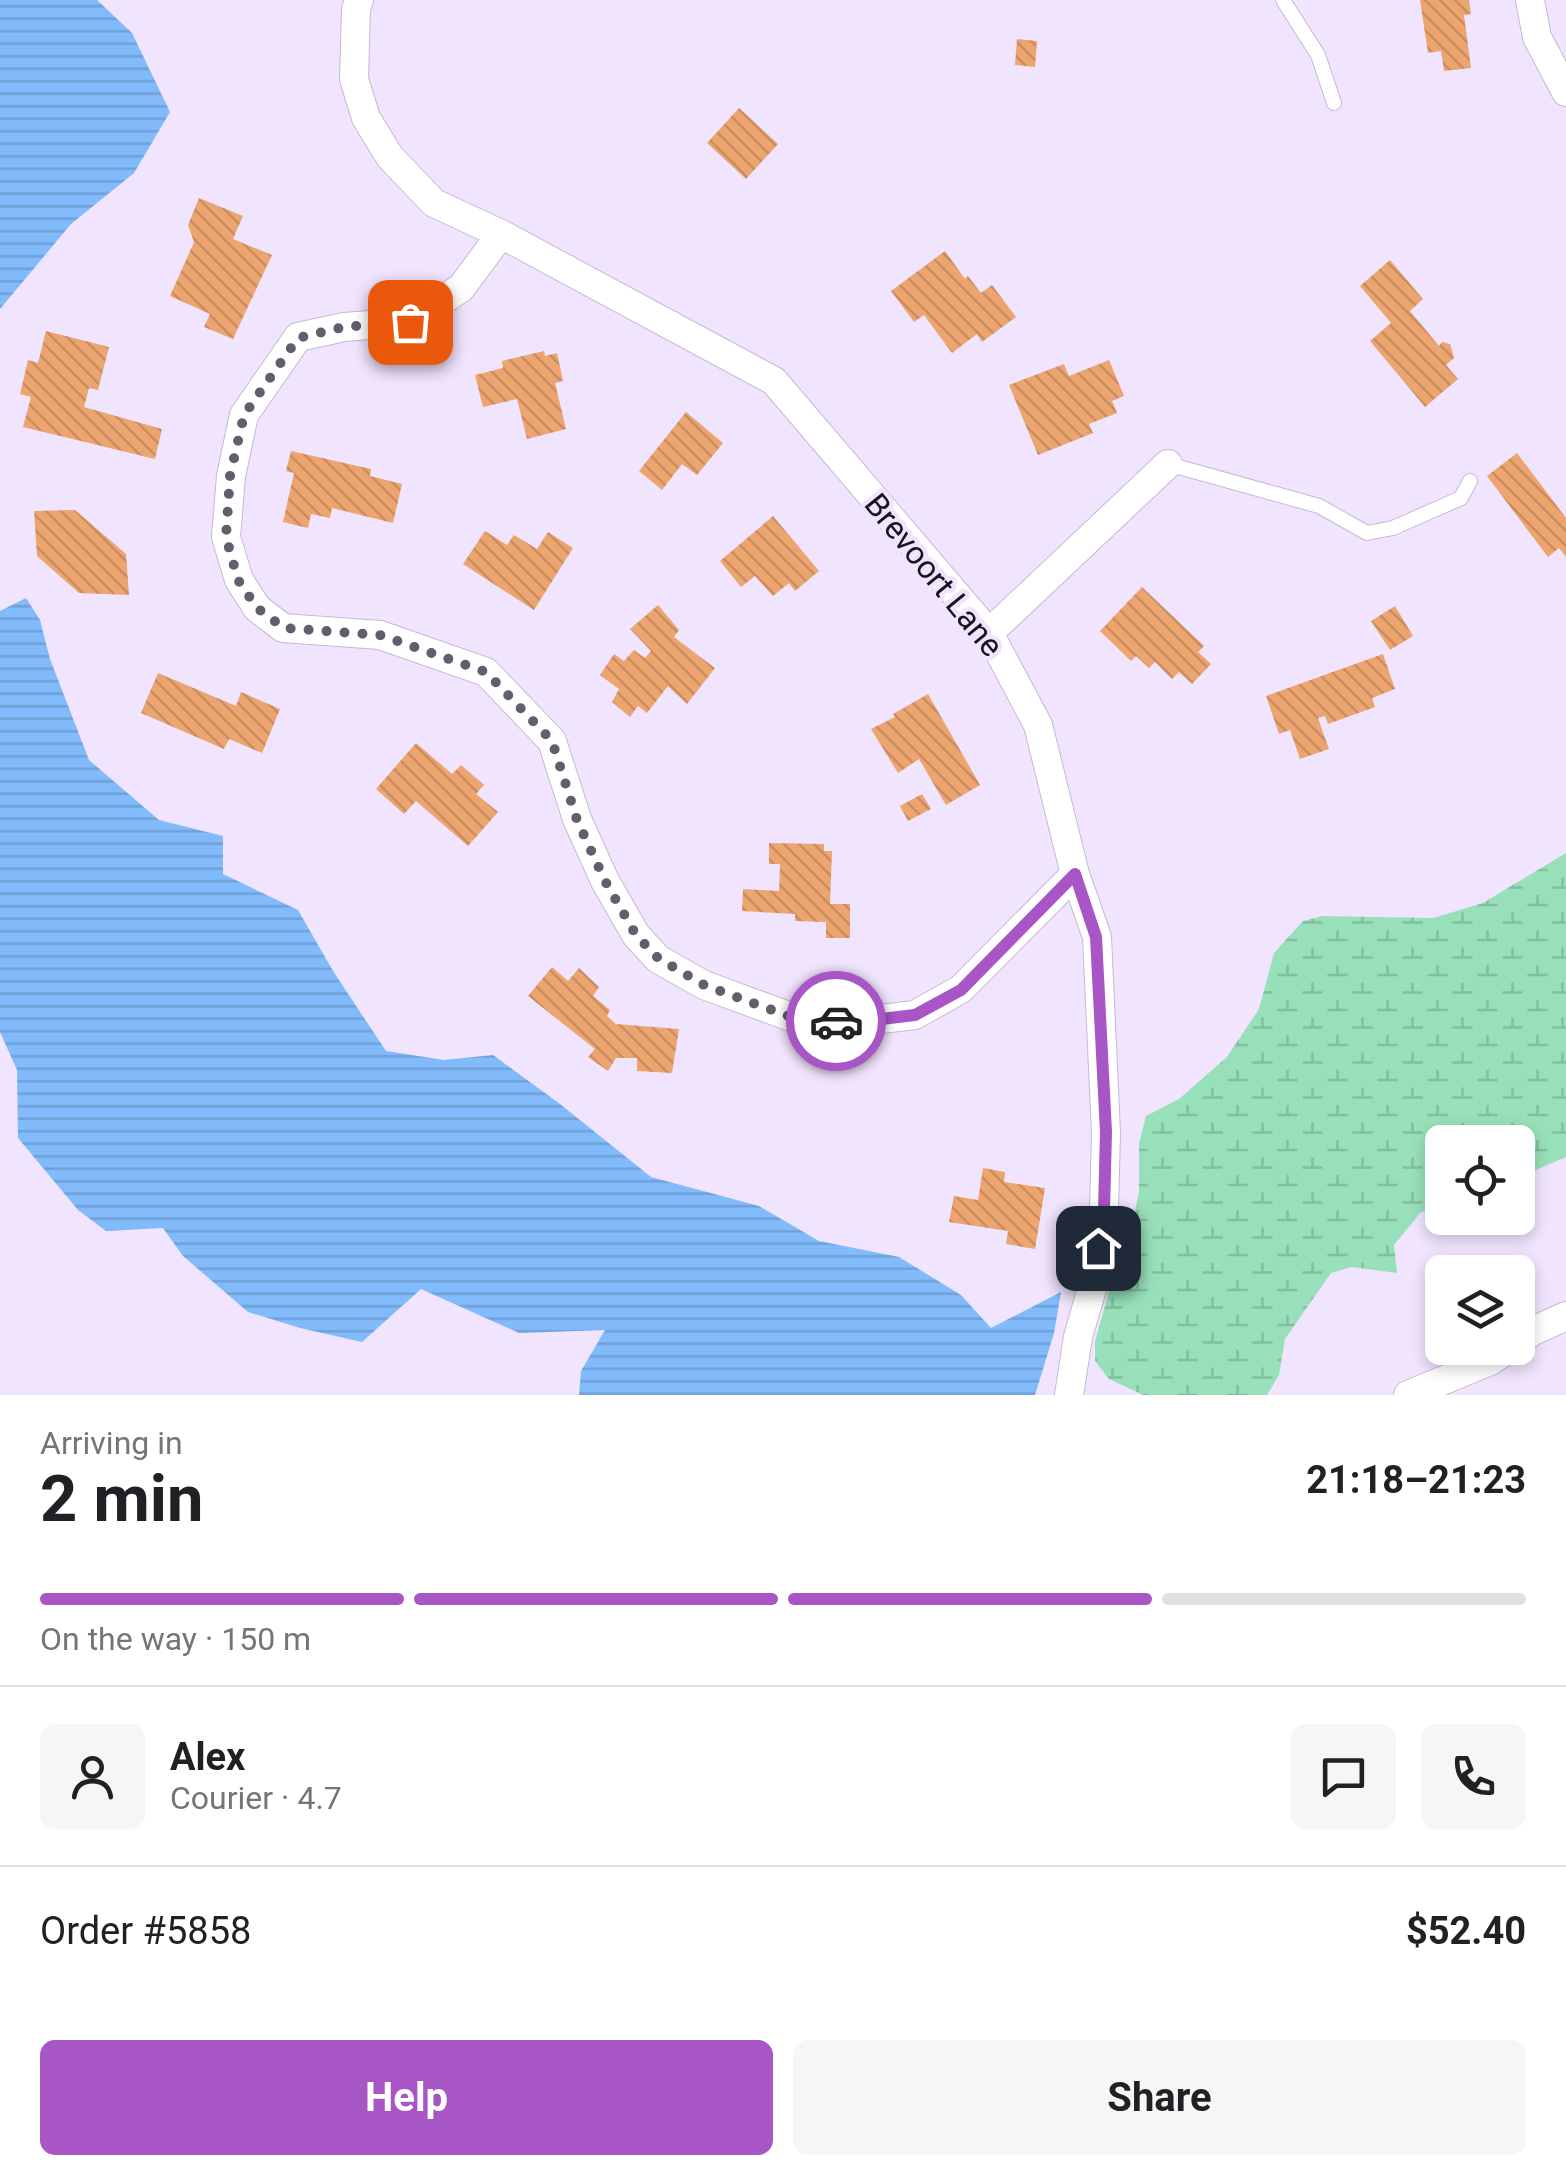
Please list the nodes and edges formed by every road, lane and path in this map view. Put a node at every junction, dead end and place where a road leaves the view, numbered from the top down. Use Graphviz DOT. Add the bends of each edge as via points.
graph roads {
  1 [pos="358,0"];
  2 [pos="1283,0"];
  3 [pos="1530,0"];
  4 [pos="1566,92"];
  5 [pos="1334,103"];
  6 [pos="501,234"];
  7 [pos="1168,464"];
  8 [pos="1470,480"];
  9 [pos="989,633"];
  10 [pos="1075,874"];
  11 [pos="1566,1316"];
  12 [pos="1535,1331"];
  13 [pos="1480,1365"];
  14 [pos="1078,1392"];
  15 [pos="1408,1395"];
  1 -- 6 [label="street, Brevoort Lane" via="354,80 366,118 390,157 434,203"];
  2 -- 5 [label="lane" via="1318,54"];
  3 -- 4 [label="street" via="1537,38"];
  6 -- 9 [label="street, Brevoort Lane" via="774,381"];
  6 -- 10 [label="street" via="461,288 410,322 298,338 244,415 226,537 238,580 257,608 284,628 380,635 486,672 552,741 577,820 636,935 658,958 704,985 791,1017 856,1022 915,1015 961,990"];
  7 -- 8 [label="lane" via="1318,506 1366,533 1461,498"];
  7 -- 9 [label="street"];
  9 -- 10 [label="street, Brevoort Lane" via="1038,725"];
  10 -- 14 [label="street, Brevoort Lane" via="1096,937 1106,1132 1104,1210 1078,1337"];
  11 -- 12 [label="street"];
  13 -- 15 [label="street"];
}
